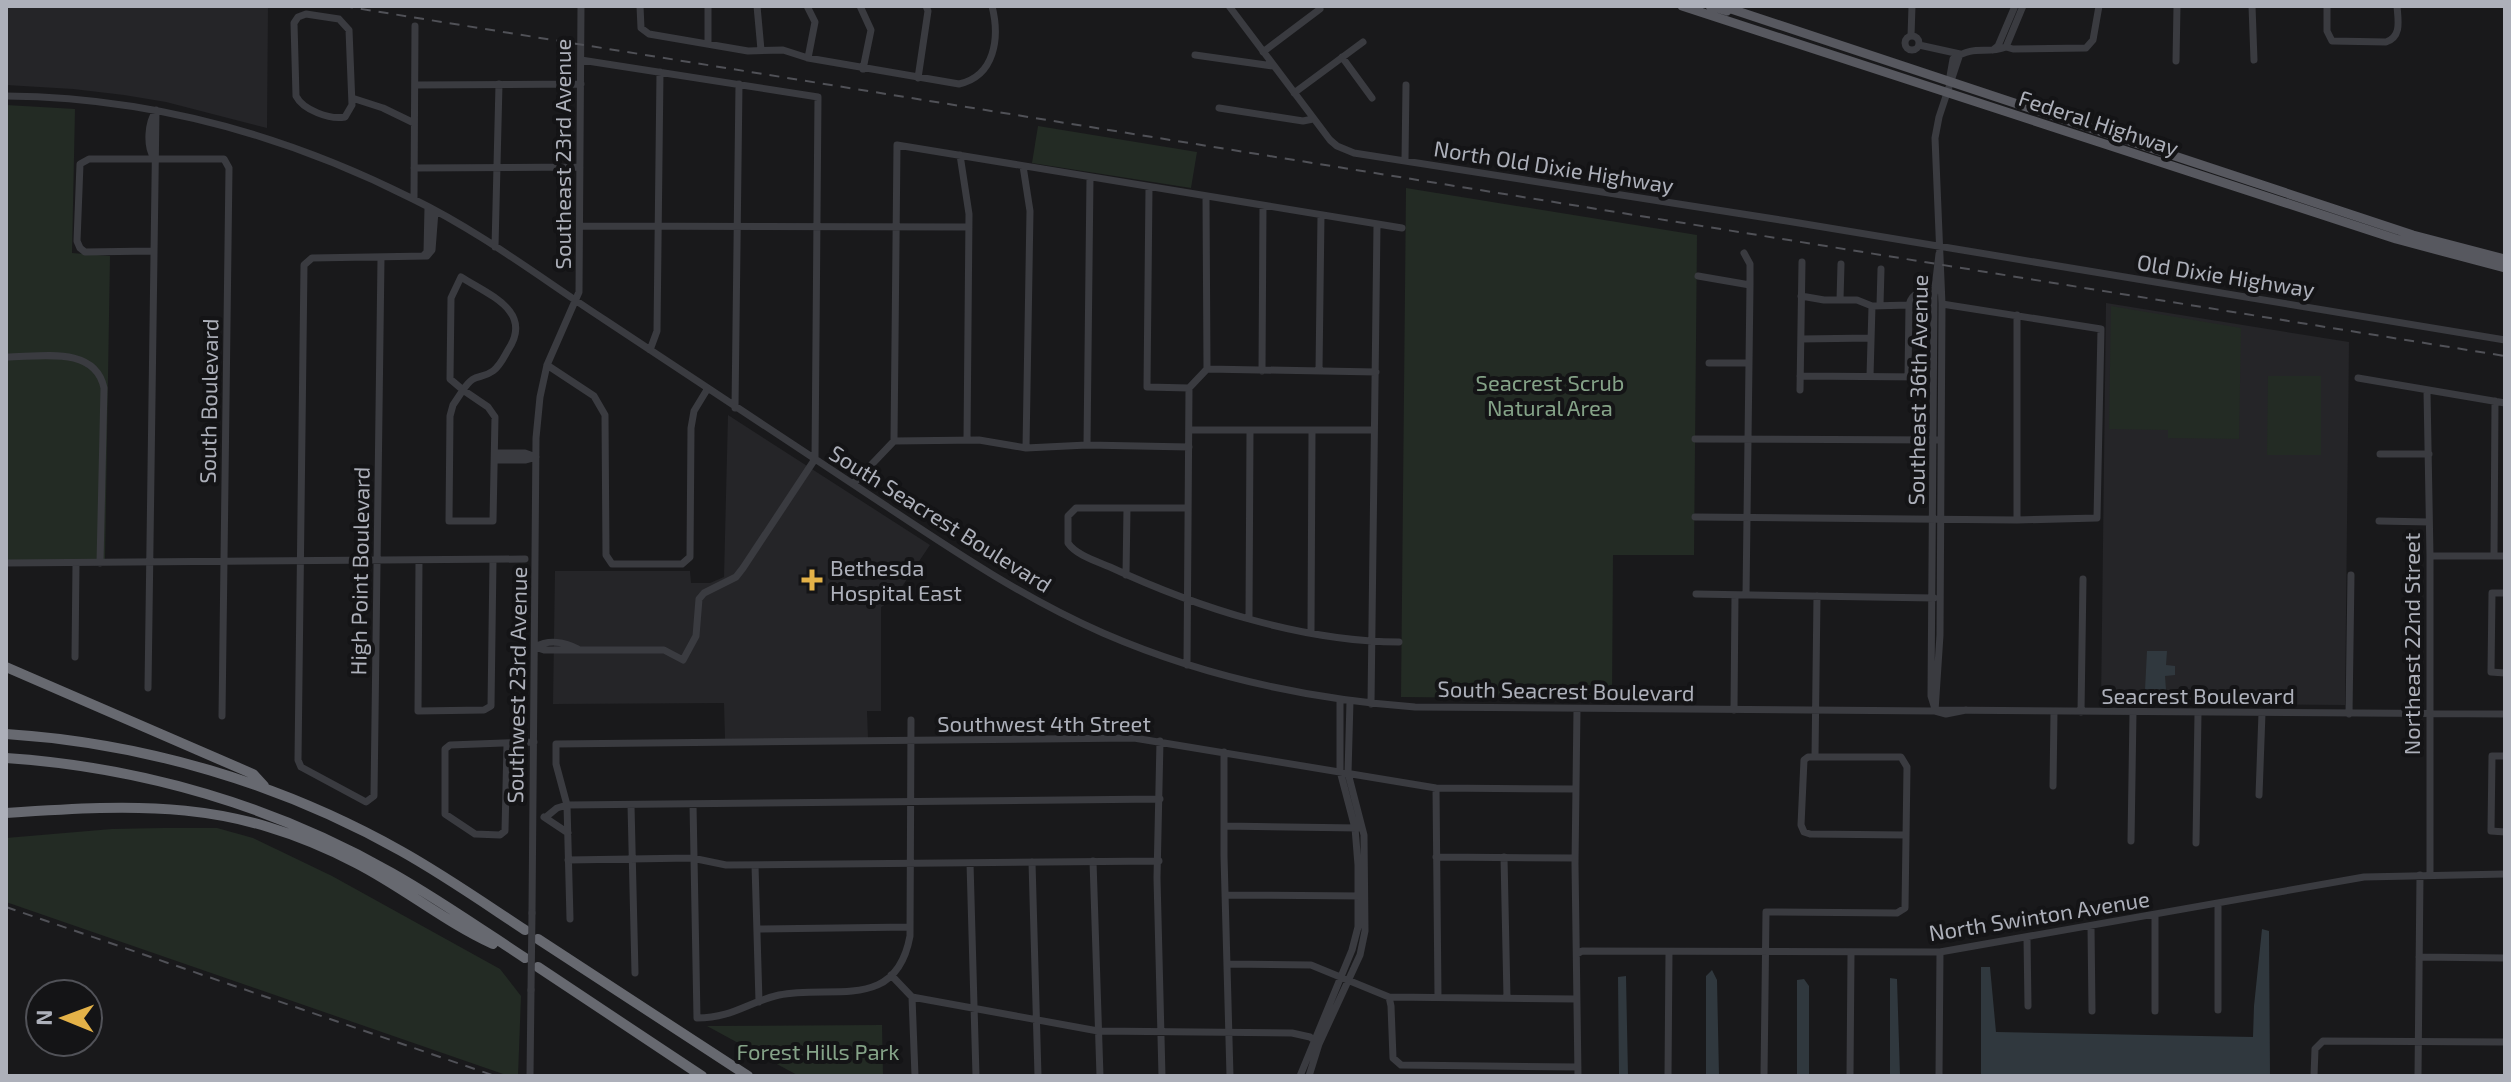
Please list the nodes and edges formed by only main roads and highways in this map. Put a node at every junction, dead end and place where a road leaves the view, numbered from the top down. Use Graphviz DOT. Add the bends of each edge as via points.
graph roads {
  1 [pos="1682,6"];
  2 [pos="1710,6"];
  3 [pos="1722,6"];
  4 [pos="1735,10"];
  5 [pos="1732,22"];
  6 [pos="1792,29"];
  7 [pos="1814,36"];
  8 [pos="1794,43"];
  9 [pos="1948,87"];
  10 [pos="2119,143"];
  11 [pos="2395,234"];
  12 [pos="2505,259"];
  13 [pos="2505,268"];
  14 [pos="6,665"];
  15 [pos="6,734"];
  16 [pos="6,758"];
  17 [pos="265,788"];
  18 [pos="6,813"];
  19 [pos="525,930"];
  20 [pos="538,939"];
  21 [pos="538,967"];
  22 [pos="702,1076"];
  23 [pos="748,1076"];
  1 -- 5 [label="main road, Federal Highway"];
  2 -- 4 [label="main road"];
  3 -- 4 [label="main road, Federal Highway"];
  4 -- 6 [label="main road, Federal Highway"];
  5 -- 6 [label="main road" via="1779,34"];
  5 -- 8 [label="main road, Federal Highway"];
  6 -- 7 [label="main road, Federal Highway"];
  7 -- 8 [label="main road"];
  7 -- 9 [label="main road, Federal Highway"];
  8 -- 9 [label="main road, Federal Highway"];
  9 -- 10 [label="main road, Federal Highway"];
  9 -- 10 [label="main road, Federal Highway" via="2096,140"];
  10 -- 11 [label="main road, Federal Highway"];
  10 -- 11 [label="main road, Federal Highway" via="2135,143"];
  11 -- 12 [label="main road"];
  11 -- 13 [label="main road, Federal Highway"];
  14 -- 17 [label="highway" via="253,774"];
  15 -- 17 [label="highway" via="139,752"];
  16 -- 18 [label="highway" via="130,774 256,810 392,873 524,958 475,935 356,863 266,826 161,807"];
  17 -- 19 [label="highway" via="401,851"];
  20 -- 23 [label="highway"];
  21 -- 22 [label="highway"];
}
